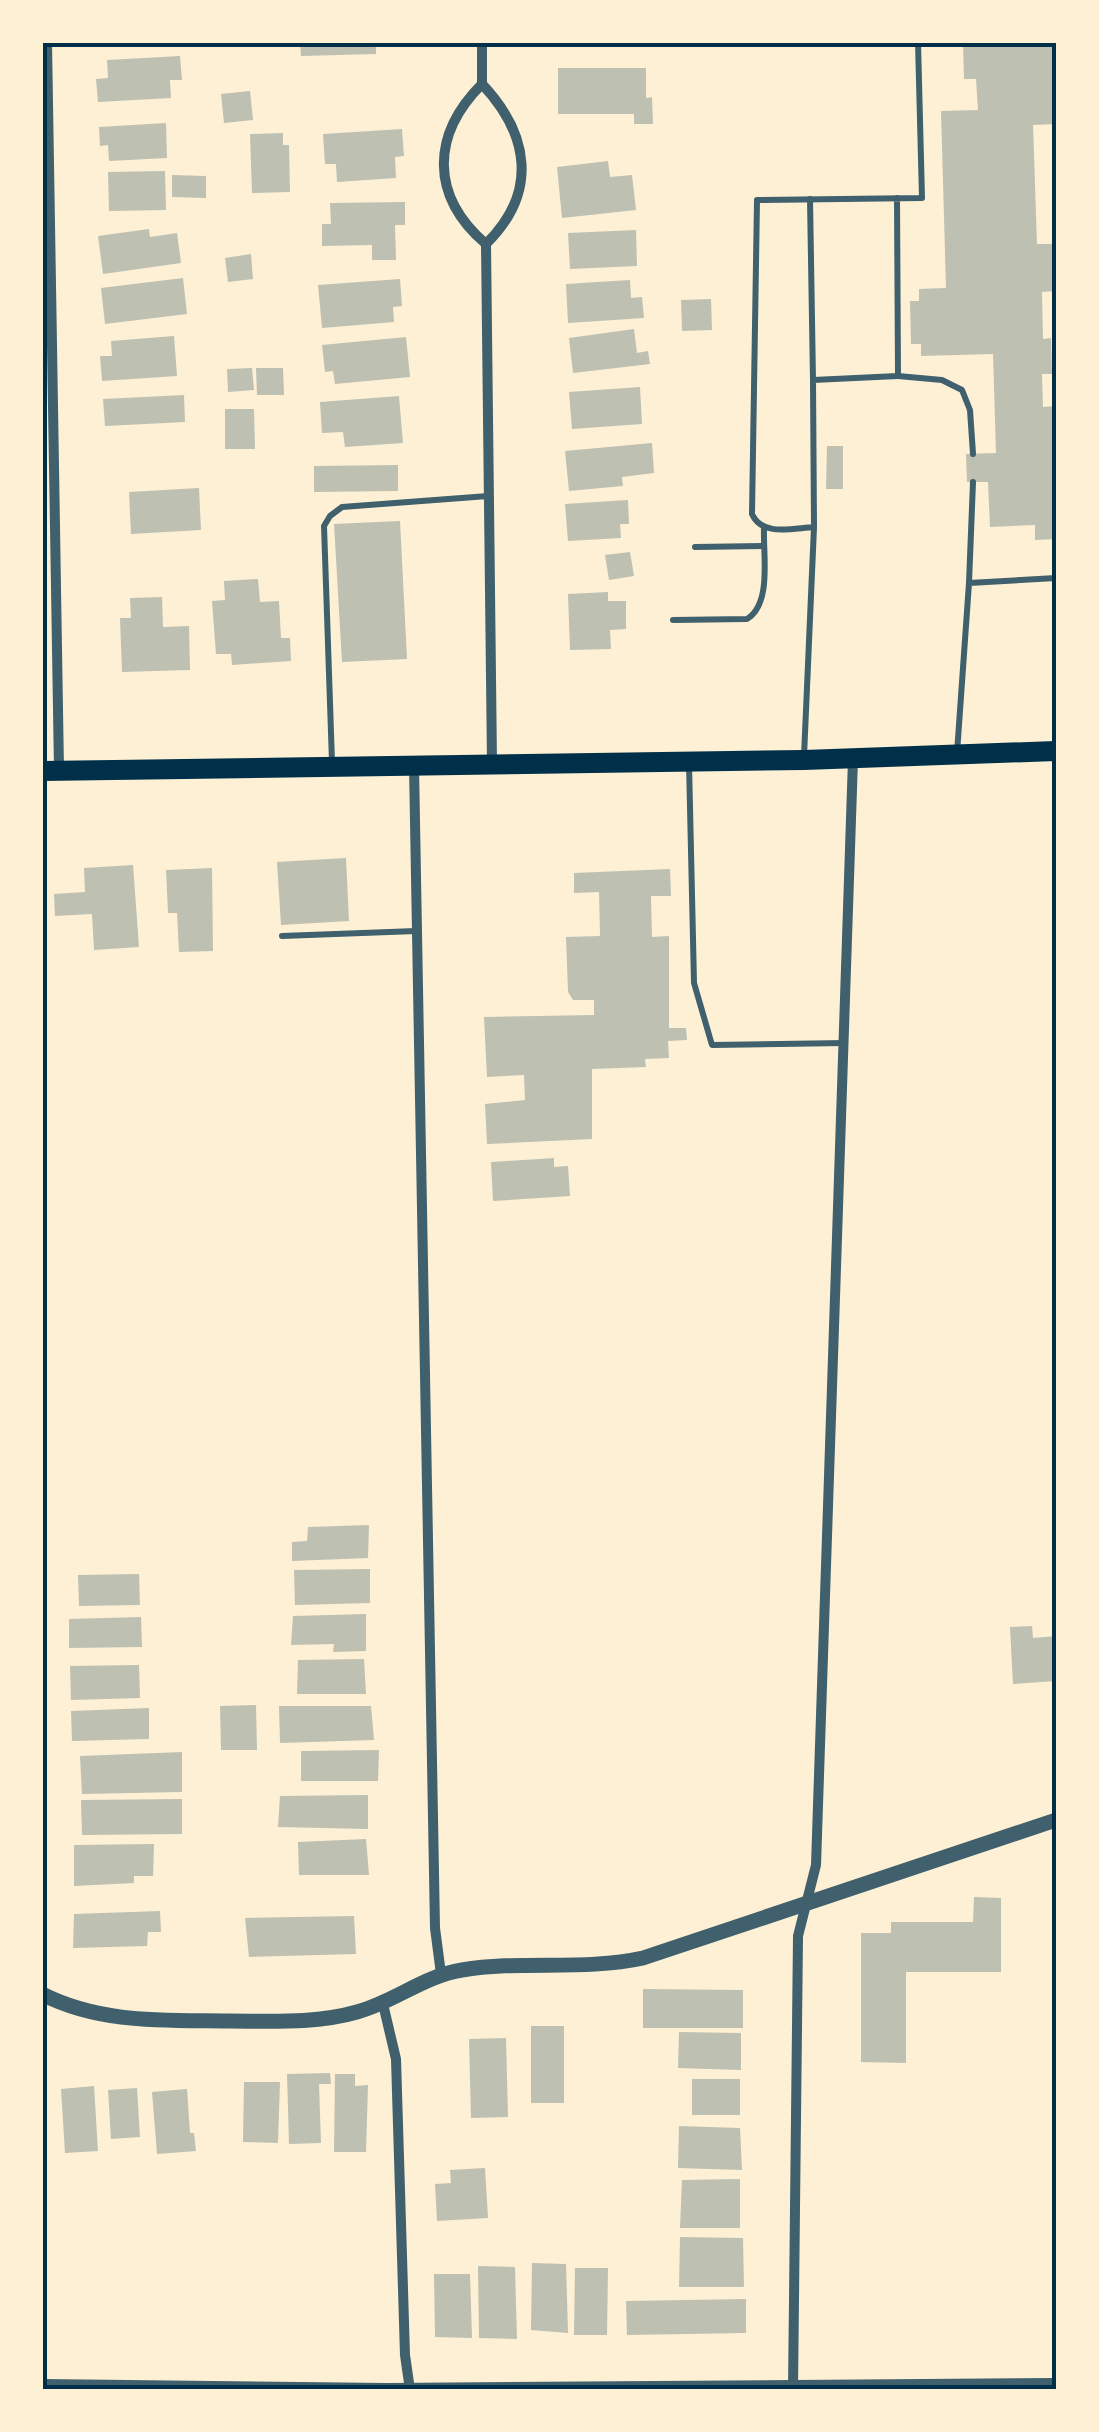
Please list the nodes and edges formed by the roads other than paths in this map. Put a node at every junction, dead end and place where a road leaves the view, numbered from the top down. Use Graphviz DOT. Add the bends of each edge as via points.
graph roads {
  1 [pos="48,42"];
  2 [pos="482,42"];
  3 [pos="918,42"];
  4 [pos="482,84"];
  5 [pos="897,198"];
  6 [pos="810,199"];
  7 [pos="486,244"];
  8 [pos="898,376"];
  9 [pos="813,380"];
  10 [pos="973,454"];
  11 [pos="973,482"];
  12 [pos="488,496"];
  13 [pos="814,527"];
  14 [pos="764,529"];
  15 [pos="763,546"];
  16 [pos="695,547"];
  17 [pos="1056,578"];
  18 [pos="968,583"];
  19 [pos="673,620"];
  20 [pos="1056,751"];
  21 [pos="957,757"];
  22 [pos="852,759"];
  23 [pos="804,760"];
  24 [pos="689,762"];
  25 [pos="492,764"];
  26 [pos="414,766"];
  27 [pos="332,767"];
  28 [pos="51,771"];
  29 [pos="416,930"];
  30 [pos="282,936"];
  31 [pos="846,1042"];
  32 [pos="1056,1820"];
  33 [pos="806,1906"];
  34 [pos="441,1974"];
  35 [pos="42,1994"];
  36 [pos="383,2004"];
  37 [pos="1056,2383"];
  38 [pos="42,2384"];
  39 [pos="793,2388"];
  40 [pos="410,2389"];
  1 -- 28 [label="street"];
  2 -- 4 [label="street"];
  3 -- 5 [label="lane" via="922,198"];
  4 -- 7 [label="street" via="512,125 522,177 506,225"];
  4 -- 7 [label="street" via="461,105 444,156 453,208"];
  5 -- 6 [label="lane"];
  5 -- 8 [label="lane"];
  6 -- 9 [label="lane"];
  6 -- 14 [label="lane" via="758,200 752,514"];
  7 -- 12 [label="street"];
  8 -- 9 [label="lane"];
  8 -- 10 [label="lane" via="942,380 962,390"];
  9 -- 13 [label="lane"];
  11 -- 18 [label="lane"];
  12 -- 25 [label="street"];
  12 -- 27 [label="lane" via="342,507 324,526"];
  13 -- 14 [label="lane"];
  13 -- 23 [label="lane"];
  14 -- 15 [label="lane"];
  15 -- 16 [label="lane"];
  15 -- 19 [label="lane" via="756,614"];
  17 -- 18 [label="lane"];
  18 -- 21 [label="lane"];
  20 -- 21 [label="main road"];
  21 -- 22 [label="main road"];
  22 -- 23 [label="main road"];
  22 -- 31 [label="street"];
  23 -- 24 [label="main road"];
  24 -- 25 [label="main road"];
  24 -- 31 [label="lane" via="694,983 712,1044"];
  25 -- 26 [label="main road"];
  26 -- 27 [label="main road"];
  26 -- 29 [label="street"];
  27 -- 28 [label="main road"];
  29 -- 30 [label="lane"];
  29 -- 34 [label="street" via="434,1928"];
  31 -- 33 [label="street" via="816,1865"];
  32 -- 33 [label="street"];
  33 -- 34 [label="street" via="628,1962"];
  33 -- 39 [label="street" via="798,1936"];
  34 -- 36 [label="street"];
  35 -- 36 [label="street" via="110,2017 142,2020 317,2020"];
  36 -- 40 [label="street" via="396,2059"];
  37 -- 39 [label="street"];
  38 -- 40 [label="street"];
  39 -- 40 [label="street"];
}
